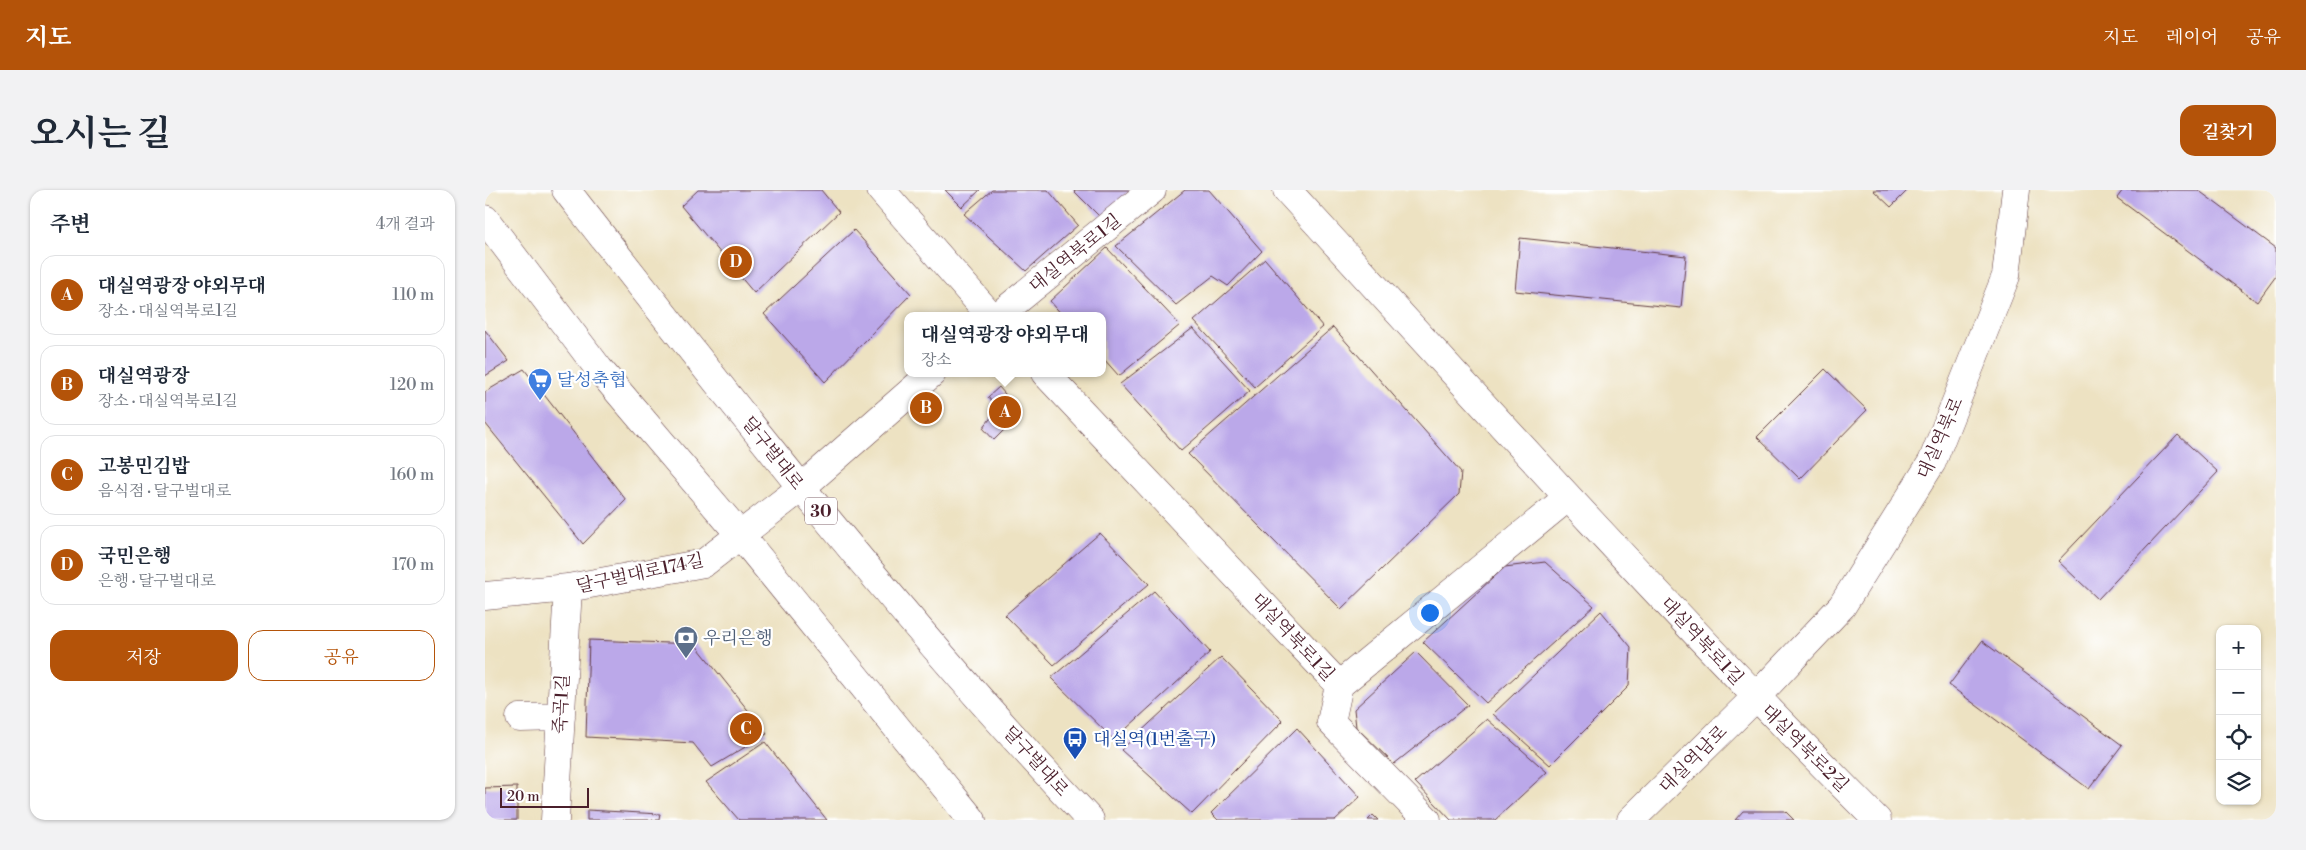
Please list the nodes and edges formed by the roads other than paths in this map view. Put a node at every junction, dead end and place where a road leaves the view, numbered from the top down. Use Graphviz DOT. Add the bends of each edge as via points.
graph roads {
  1 [pos="566,190"];
  2 [pos="881,190"];
  3 [pos="1152,190"];
  4 [pos="1287,190"];
  5 [pos="2016,190"];
  6 [pos="485,220"];
  7 [pos="988,312"];
  8 [pos="1003,312"];
  9 [pos="927,377"];
  10 [pos="1049,377"];
  11 [pos="801,488"];
  12 [pos="1567,498"];
  13 [pos="741,536"];
  14 [pos="568,588"];
  15 [pos="485,596"];
  16 [pos="1339,685"];
  17 [pos="1755,698"];
  18 [pos="561,716"];
  19 [pos="520,718"];
  20 [pos="555,820"];
  21 [pos="973,820"];
  22 [pos="1090,820"];
  23 [pos="1427,820"];
  24 [pos="1631,820"];
  25 [pos="1877,820"];
  1 -- 11 [label="street, 달구벌대로 / 30"];
  2 -- 7 [label="street"];
  3 -- 8 [label="street, 대실역북로1길"];
  4 -- 12 [label="street, 대실역북로1길"];
  5 -- 17 [label="street, 대실역북로" via="2006,276 1932,462 1842,606"];
  6 -- 13 [label="street" via="599,370"];
  9 -- 11 [label="street, 달구벌대로174길"];
  10 -- 16 [label="street, 대실역북로1길"];
  11 -- 13 [label="street, 달구벌대로174길"];
  11 -- 22 [label="street, 달구벌대로 / 30" via="922,632"];
  12 -- 16 [label="street, 대실역북로1길"];
  12 -- 17 [label="street, 대실역북로1길"];
  13 -- 14 [label="street, 달구벌대로174길" via="704,563"];
  13 -- 21 [label="street"];
  14 -- 15 [label="street, 달구벌대로174길"];
  14 -- 18 [label="street, 죽곡1길"];
  16 -- 23 [label="street" via="1331,722"];
  17 -- 24 [label="street, 대실역남로"];
  17 -- 25 [label="street, 대실역북로2길"];
  18 -- 19 [label="street"];
  18 -- 20 [label="street, 죽곡1길"];
}
